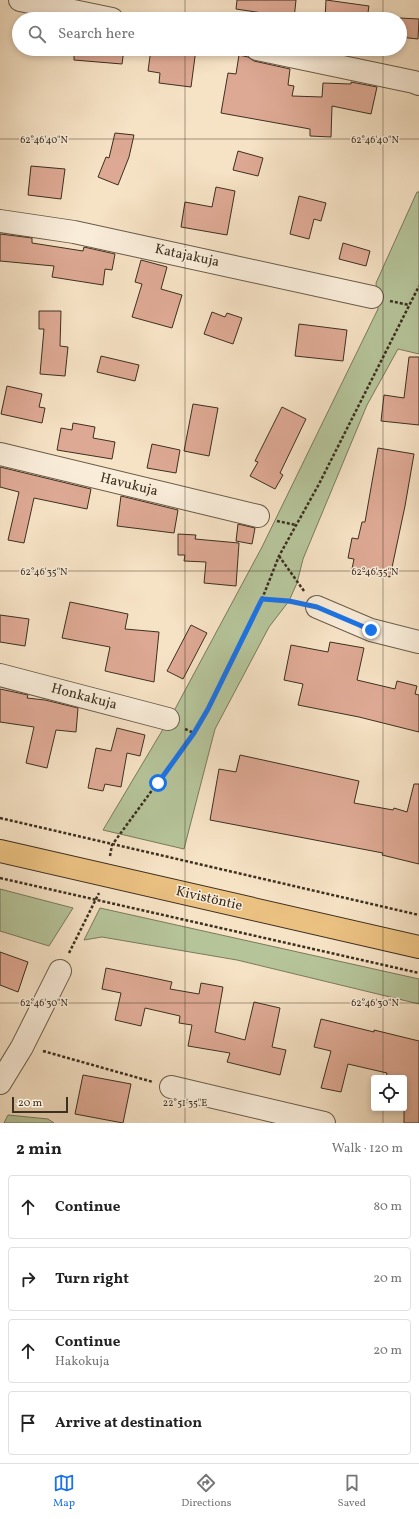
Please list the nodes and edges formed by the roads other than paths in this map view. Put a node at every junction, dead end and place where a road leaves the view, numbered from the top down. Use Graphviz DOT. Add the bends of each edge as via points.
graph roads {
  1 [pos="20,0"];
  2 [pos="78,12"];
  3 [pos="290,56"];
  4 [pos="419,84"];
  5 [pos="0,221"];
  6 [pos="372,296"];
  7 [pos="0,454"];
  8 [pos="258,516"];
  9 [pos="317,607"];
  10 [pos="419,642"];
  11 [pos="0,675"];
  12 [pos="168,719"];
  13 [pos="0,851"];
  14 [pos="419,947"];
  15 [pos="60,971"];
  16 [pos="0,1083"];
  17 [pos="171,1087"];
  18 [pos="324,1123"];
  1 -- 2 [label="street"];
  3 -- 4 [label="street"];
  5 -- 6 [label="street, Katajakuja" via="74,232"];
  7 -- 8 [label="street, Havukuja"];
  9 -- 10 [label="street" via="371,630"];
  11 -- 12 [label="street, Honkakuja"];
  13 -- 14 [label="main road, Kivistöntie"];
  15 -- 16 [label="street" via="22,1047"];
  17 -- 18 [label="street"];
}
